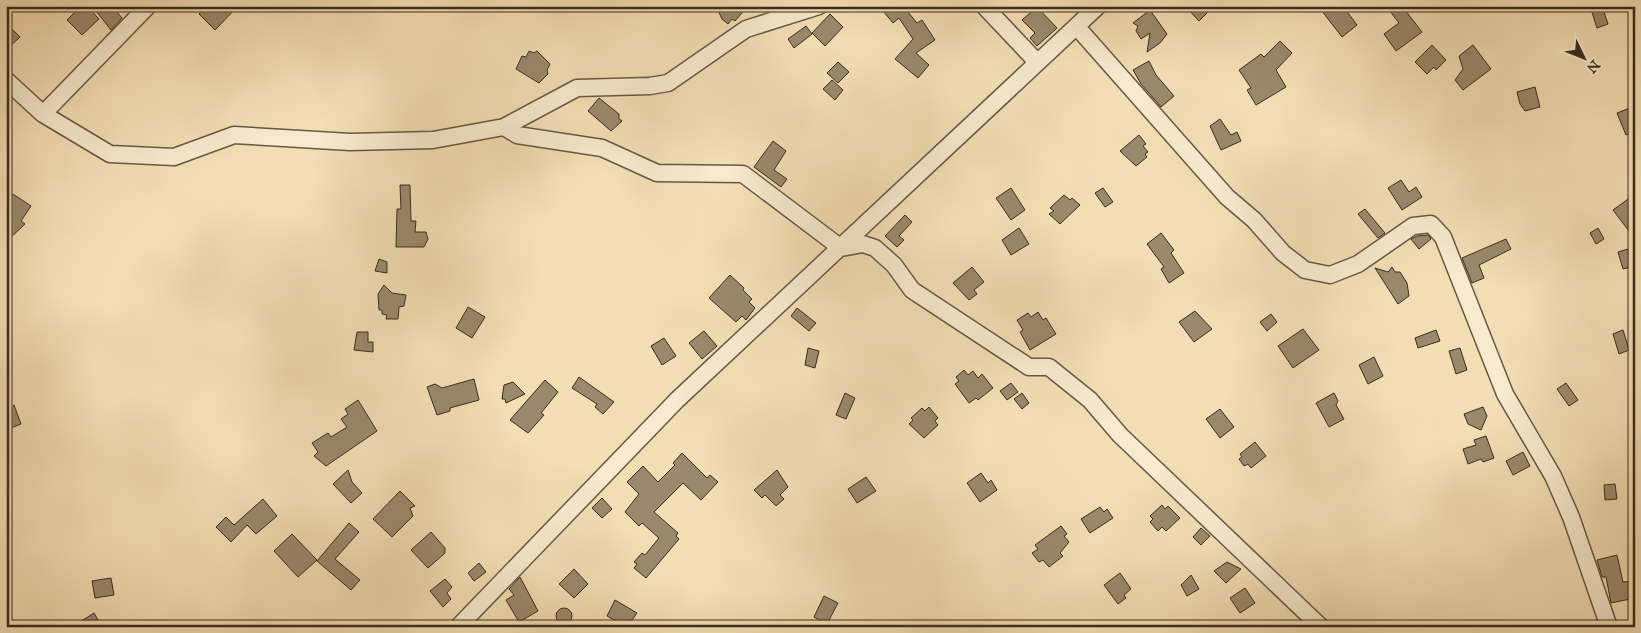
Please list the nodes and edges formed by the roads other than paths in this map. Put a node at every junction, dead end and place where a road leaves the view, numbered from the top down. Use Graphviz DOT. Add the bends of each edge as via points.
graph roads {
  1 [pos="148,6"];
  2 [pos="819,6"];
  3 [pos="984,6"];
  4 [pos="1098,6"];
  5 [pos="1077,27"];
  6 [pos="1037,62"];
  7 [pos="6,80"];
  8 [pos="43,114"];
  9 [pos="504,127"];
  10 [pos="841,248"];
  11 [pos="458,627"];
  12 [pos="1321,627"];
  13 [pos="1609,627"];
  1 -- 8 [label="street"];
  2 -- 9 [label="street" via="746,29 668,83 577,88"];
  3 -- 6 [label="street"];
  4 -- 5 [label="street"];
  5 -- 6 [label="street"];
  5 -- 13 [label="street" via="1227,197 1254,220 1283,253 1305,270 1330,275 1351,267 1413,226 1431,224 1443,237 1505,394 1553,476 1571,517"];
  6 -- 10 [label="street"];
  7 -- 8 [label="street"];
  8 -- 9 [label="street" via="110,154 174,157 234,135 350,142 433,140"];
  9 -- 10 [label="street" via="517,135 602,148 656,173 742,174"];
  10 -- 11 [label="street" via="677,400"];
  10 -- 12 [label="street" via="863,244 875,248 894,265 912,290 1029,367 1049,367 1090,400 1120,435"];
}
